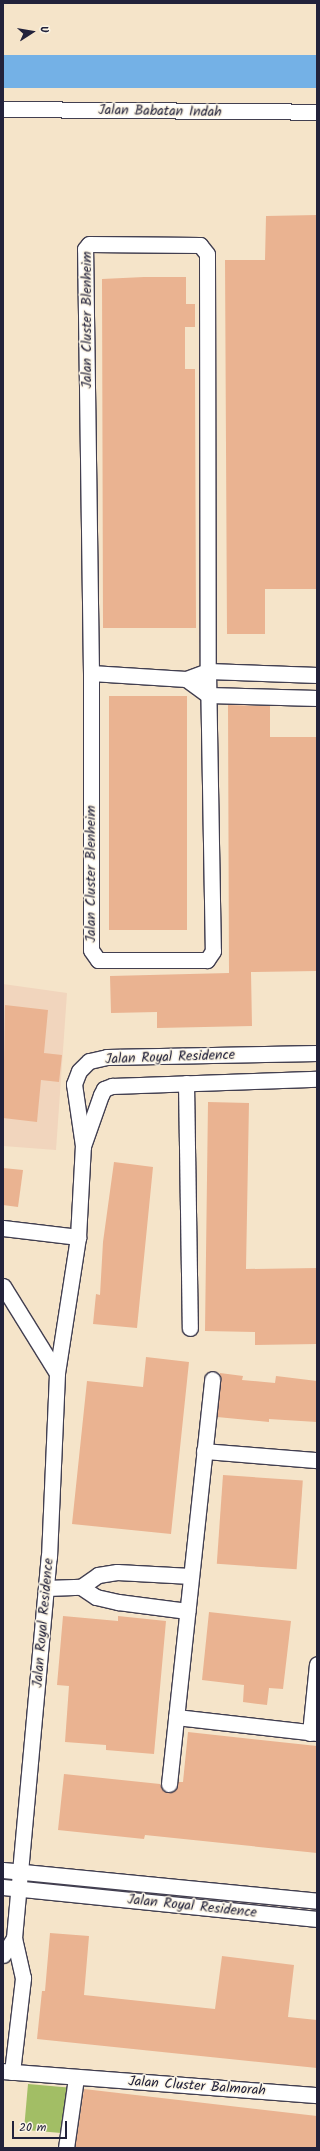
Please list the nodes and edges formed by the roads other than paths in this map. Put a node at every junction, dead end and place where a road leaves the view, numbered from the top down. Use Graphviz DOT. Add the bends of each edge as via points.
graph roads {
  1 [pos="3,109"];
  2 [pos="317,112"];
  3 [pos="208,671"];
  4 [pos="91,673"];
  5 [pos="317,675"];
  6 [pos="186,679"];
  7 [pos="208,695"];
  8 [pos="317,698"];
  9 [pos="317,1053"];
  10 [pos="317,1079"];
  11 [pos="186,1083"];
  12 [pos="83,1150"];
  13 [pos="3,1228"];
  14 [pos="78,1237"];
  15 [pos="3,1286"];
  16 [pos="190,1328"];
  17 [pos="57,1373"];
  18 [pos="212,1379"];
  19 [pos="204,1451"];
  20 [pos="317,1460"];
  21 [pos="191,1576"];
  22 [pos="81,1587"];
  23 [pos="46,1588"];
  24 [pos="187,1611"];
  25 [pos="317,1664"];
  26 [pos="176,1717"];
  27 [pos="313,1733"];
  28 [pos="169,1784"];
  29 [pos="3,1870"];
  30 [pos="20,1872"];
  31 [pos="3,1887"];
  32 [pos="19,1888"];
  33 [pos="317,1901"];
  34 [pos="317,1920"];
  35 [pos="14,1938"];
  36 [pos="3,1955"];
  37 [pos="8,2071"];
  38 [pos="76,2078"];
  39 [pos="317,2095"];
  40 [pos="66,2148"];
  1 -- 2 [label="street, Jalan Babatan Indah"];
  3 -- 4 [label="street, Jalan Cluster Blenheim" via="207,254 200,245 89,244 85,249"];
  3 -- 5 [label="street"];
  3 -- 6 [label="street"];
  3 -- 7 [label="street, Jalan Cluster Blenheim"];
  4 -- 6 [label="street"];
  4 -- 7 [label="street, Jalan Cluster Blenheim" via="91,950 98,960 207,960 211,957"];
  6 -- 7 [label="street"];
  7 -- 8 [label="street"];
  9 -- 12 [label="street, Jalan Royal Residence" via="107,1057 89,1061 79,1071 74,1084"];
  10 -- 11 [label="street, Jalan Royal Residence"];
  11 -- 12 [label="street, Jalan Royal Residence" via="122,1083 104,1089"];
  11 -- 16 [label="street, Jalan Royal Residence"];
  12 -- 14 [label="street, Jalan Royal Residence"];
  13 -- 14 [label="street"];
  14 -- 17 [label="street, Jalan Royal Residence"];
  15 -- 17 [label="street"];
  17 -- 23 [label="street, Jalan Royal Residence"];
  18 -- 19 [label="street"];
  19 -- 20 [label="street"];
  19 -- 21 [label="street"];
  21 -- 22 [label="street" via="117,1572 98,1575"];
  21 -- 24 [label="street"];
  22 -- 23 [label="street"];
  22 -- 24 [label="street" via="96,1597 118,1602"];
  23 -- 30 [label="street, Jalan Royal Residence"];
  24 -- 26 [label="street"];
  25 -- 27 [label="street"];
  26 -- 27 [label="street"];
  26 -- 28 [label="street"];
  29 -- 30 [label="street, Jalan Royal Residence"];
  30 -- 32 [label="street, Jalan Royal Residence"];
  30 -- 33 [label="street, Jalan Royal Residence"];
  31 -- 32 [label="street, Jalan Royal Residence"];
  32 -- 34 [label="street, Jalan Royal Residence"];
  32 -- 35 [label="street, Jalan Cluster Balmorah"];
  35 -- 36 [label="street, Jalan Cluster Balmorah"];
  35 -- 37 [label="street, Jalan Cluster Balmorah" via="23,1978"];
  37 -- 38 [label="street, Jalan Cluster Balmorah"];
  38 -- 39 [label="street, Jalan Cluster Balmorah"];
  38 -- 40 [label="street"];
}
